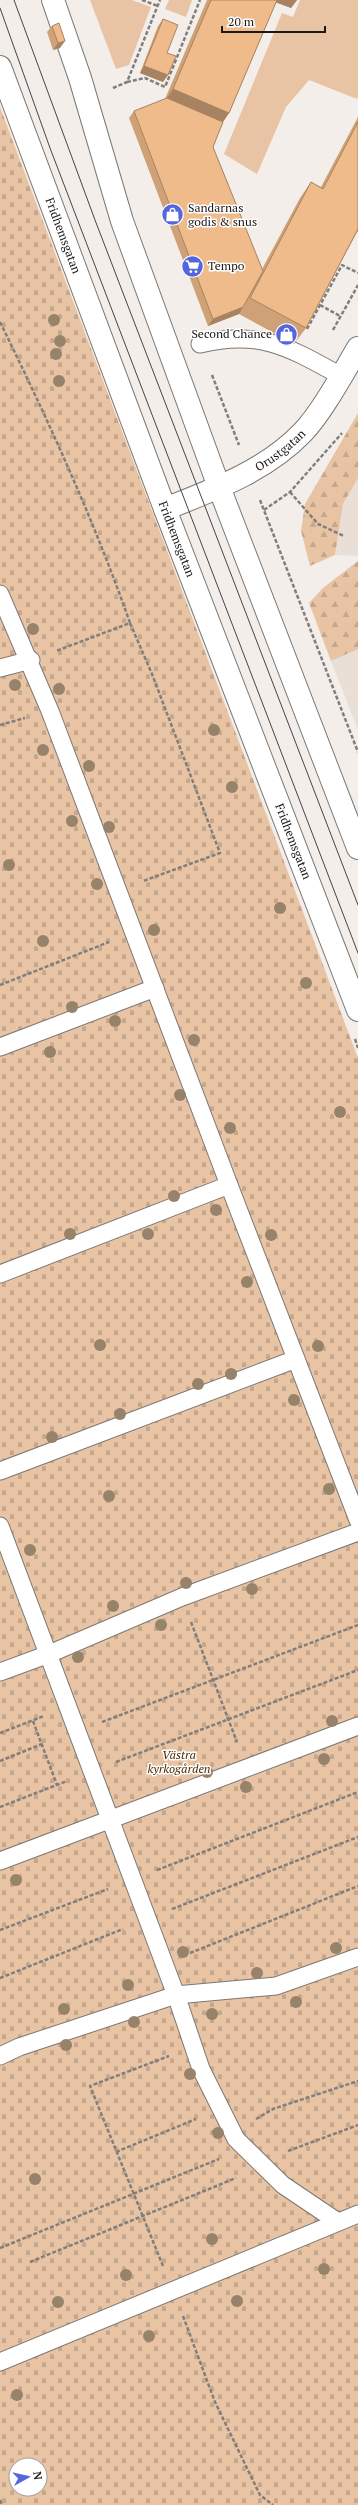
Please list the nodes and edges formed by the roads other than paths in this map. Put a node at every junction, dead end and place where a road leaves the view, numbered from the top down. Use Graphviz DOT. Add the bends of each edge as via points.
graph roads {
  1 [pos="53,0"];
  2 [pos="0,67"];
  3 [pos="200,344"];
  4 [pos="358,348"];
  5 [pos="341,376"];
  6 [pos="219,487"];
  7 [pos="165,509"];
  8 [pos="0,594"];
  9 [pos="31,660"];
  10 [pos="0,668"];
  11 [pos="358,848"];
  12 [pos="155,988"];
  13 [pos="358,1010"];
  14 [pos="0,1047"];
  15 [pos="229,1185"];
  16 [pos="0,1274"];
  17 [pos="296,1359"];
  18 [pos="0,1471"];
  19 [pos="358,1520"];
  20 [pos="0,1526"];
  21 [pos="358,1532"];
  22 [pos="49,1654"];
  23 [pos="0,1672"];
  24 [pos="358,1726"];
  25 [pos="109,1820"];
  26 [pos="0,1861"];
  27 [pos="358,1957"];
  28 [pos="176,1995"];
  29 [pos="0,2056"];
  30 [pos="358,2214"];
  31 [pos="338,2222"];
  32 [pos="0,2362"];
  1 -- 6 [label="street" via="80,78 122,221"];
  2 -- 7 [label="street, Fridhemsgatan"];
  3 -- 5 [label="lane" via="222,338 280,344"];
  4 -- 5 [label="street, Orustgatan"];
  5 -- 6 [label="street, Orustgatan" via="298,437 268,462"];
  6 -- 7 [label="street, Orustgatan"];
  6 -- 11 [label="street"];
  7 -- 13 [label="street, Fridhemsgatan"];
  8 -- 9 [label="lane"];
  9 -- 10 [label="lane"];
  9 -- 12 [label="lane"];
  12 -- 14 [label="lane"];
  12 -- 15 [label="lane"];
  15 -- 16 [label="lane"];
  15 -- 17 [label="lane"];
  17 -- 18 [label="lane"];
  17 -- 19 [label="lane"];
  20 -- 22 [label="lane"];
  21 -- 22 [label="lane" via="182,1597"];
  22 -- 23 [label="lane"];
  22 -- 25 [label="lane"];
  24 -- 25 [label="lane"];
  25 -- 26 [label="lane"];
  25 -- 28 [label="lane"];
  27 -- 28 [label="lane" via="276,1986"];
  28 -- 29 [label="lane" via="19,2047"];
  28 -- 31 [label="lane" via="201,2069 233,2132 245,2148 283,2185"];
  30 -- 31 [label="lane"];
  31 -- 32 [label="lane"];
}
